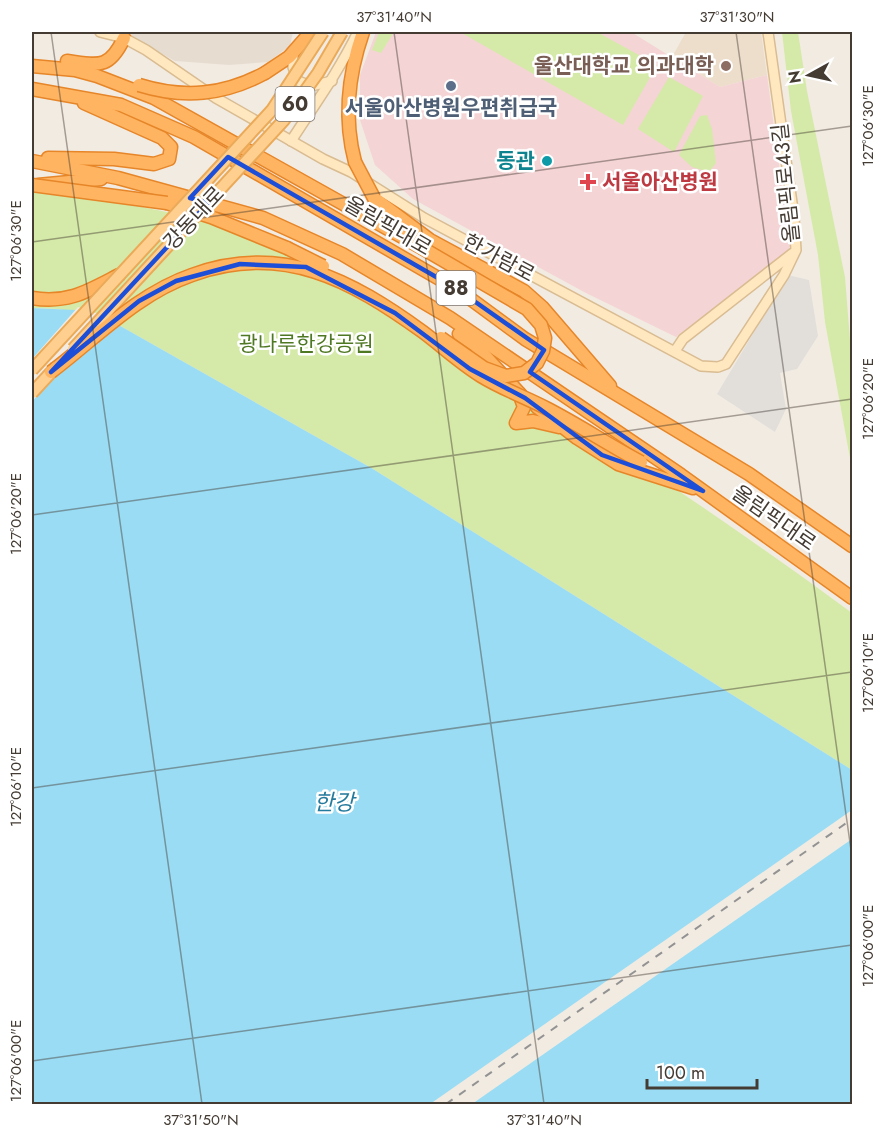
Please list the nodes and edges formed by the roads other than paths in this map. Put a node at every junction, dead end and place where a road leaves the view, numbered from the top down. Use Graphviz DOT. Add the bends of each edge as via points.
graph roads {
  1 [pos="100,32"];
  2 [pos="311,32"];
  3 [pos="323,32"];
  4 [pos="342,32"];
  5 [pos="358,32"];
  6 [pos="363,32"];
  7 [pos="768,32"];
  8 [pos="124,38"];
  9 [pos="292,54"];
  10 [pos="32,58"];
  11 [pos="32,66"];
  12 [pos="97,76"];
  13 [pos="332,81"];
  14 [pos="311,86"];
  15 [pos="32,89"];
  16 [pos="58,93"];
  17 [pos="313,103"];
  18 [pos="291,141"];
  19 [pos="32,159"];
  20 [pos="118,178"];
  21 [pos="32,186"];
  22 [pos="374,198"];
  23 [pos="422,248"];
  24 [pos="796,250"];
  25 [pos="317,263"];
  26 [pos="370,270"];
  27 [pos="120,275"];
  28 [pos="353,289"];
  29 [pos="32,298"];
  30 [pos="675,351"];
  31 [pos="32,370"];
  32 [pos="51,372"];
  33 [pos="32,393"];
  34 [pos="519,393"];
  35 [pos="617,393"];
  36 [pos="564,428"];
  37 [pos="681,475"];
  38 [pos="703,491"];
  39 [pos="852,546"];
  40 [pos="852,598"];
  1 -- 8 [label="street, 한가람로"];
  2 -- 9 [label="highway"];
  3 -- 27 [label="main road, 강동대로 / 60, bridge" via="272,110"];
  4 -- 32 [label="main road, 강동대로 / 60, bridge" via="284,120"];
  5 -- 13 [label="street"];
  6 -- 22 [label="highway, bridge" via="348,98 349,134 355,162"];
  7 -- 24 [label="street, 올림픽로43길"];
  8 -- 10 [label="highway" via="116,55 99,64"];
  8 -- 18 [label="street, 한가람로"];
  9 -- 12 [label="highway, bridge" via="265,73 211,93 168,93"];
  9 -- 14 [label="street" via="298,81"];
  11 -- 12 [label="highway"];
  12 -- 23 [label="highway" via="154,98"];
  13 -- 14 [label="street"];
  13 -- 17 [label="street"];
  14 -- 17 [label="street"];
  15 -- 16 [label="highway, 올림픽대로 / 88"];
  16 -- 19 [label="highway" via="153,133 171,147 171,155 165,162 154,164 114,159"];
  16 -- 35 [label="highway, 올림픽대로 / 88" via="130,108 194,137 404,256 525,339"];
  17 -- 18 [label="street"];
  18 -- 30 [label="street, 한가람로" via="351,172 424,218"];
  19 -- 20 [label="highway, 올림픽대로 / 88"];
  20 -- 21 [label="highway"];
  20 -- 26 [label="highway, 올림픽대로 / 88" via="263,218"];
  21 -- 25 [label="highway, bridge" via="167,203 211,217"];
  22 -- 23 [label="highway" via="381,212"];
  22 -- 35 [label="highway" via="430,240 500,276 534,299"];
  23 -- 25 [label="highway, bridge" via="532,313 545,338 537,363 518,375 493,372"];
  24 -- 30 [label="street, 올림픽로43길" via="682,339"];
  24 -- 30 [label="street, 한가람로" via="726,364 701,366"];
  25 -- 28 [label="highway, bridge"];
  26 -- 34 [label="highway" via="407,302 475,345"];
  26 -- 37 [label="highway, 올림픽대로 / 88" via="450,318"];
  27 -- 29 [label="highway" via="73,298"];
  27 -- 31 [label="main road, 강동대로, bridge"];
  28 -- 32 [label="highway, bridge" via="315,269 283,263 209,269 176,281 139,302"];
  28 -- 37 [label="highway, bridge" via="491,382 537,403 641,462"];
  32 -- 33 [label="main road, 강동대로, bridge"];
  34 -- 36 [label="highway"];
  34 -- 36 [label="highway" via="524,407 516,423 533,421"];
  35 -- 39 [label="highway, 올림픽대로 / 88" via="749,474"];
  36 -- 38 [label="highway" via="618,464"];
  37 -- 38 [label="highway, 올림픽대로 / 88"];
  38 -- 40 [label="highway, 올림픽대로 / 88"];
}
